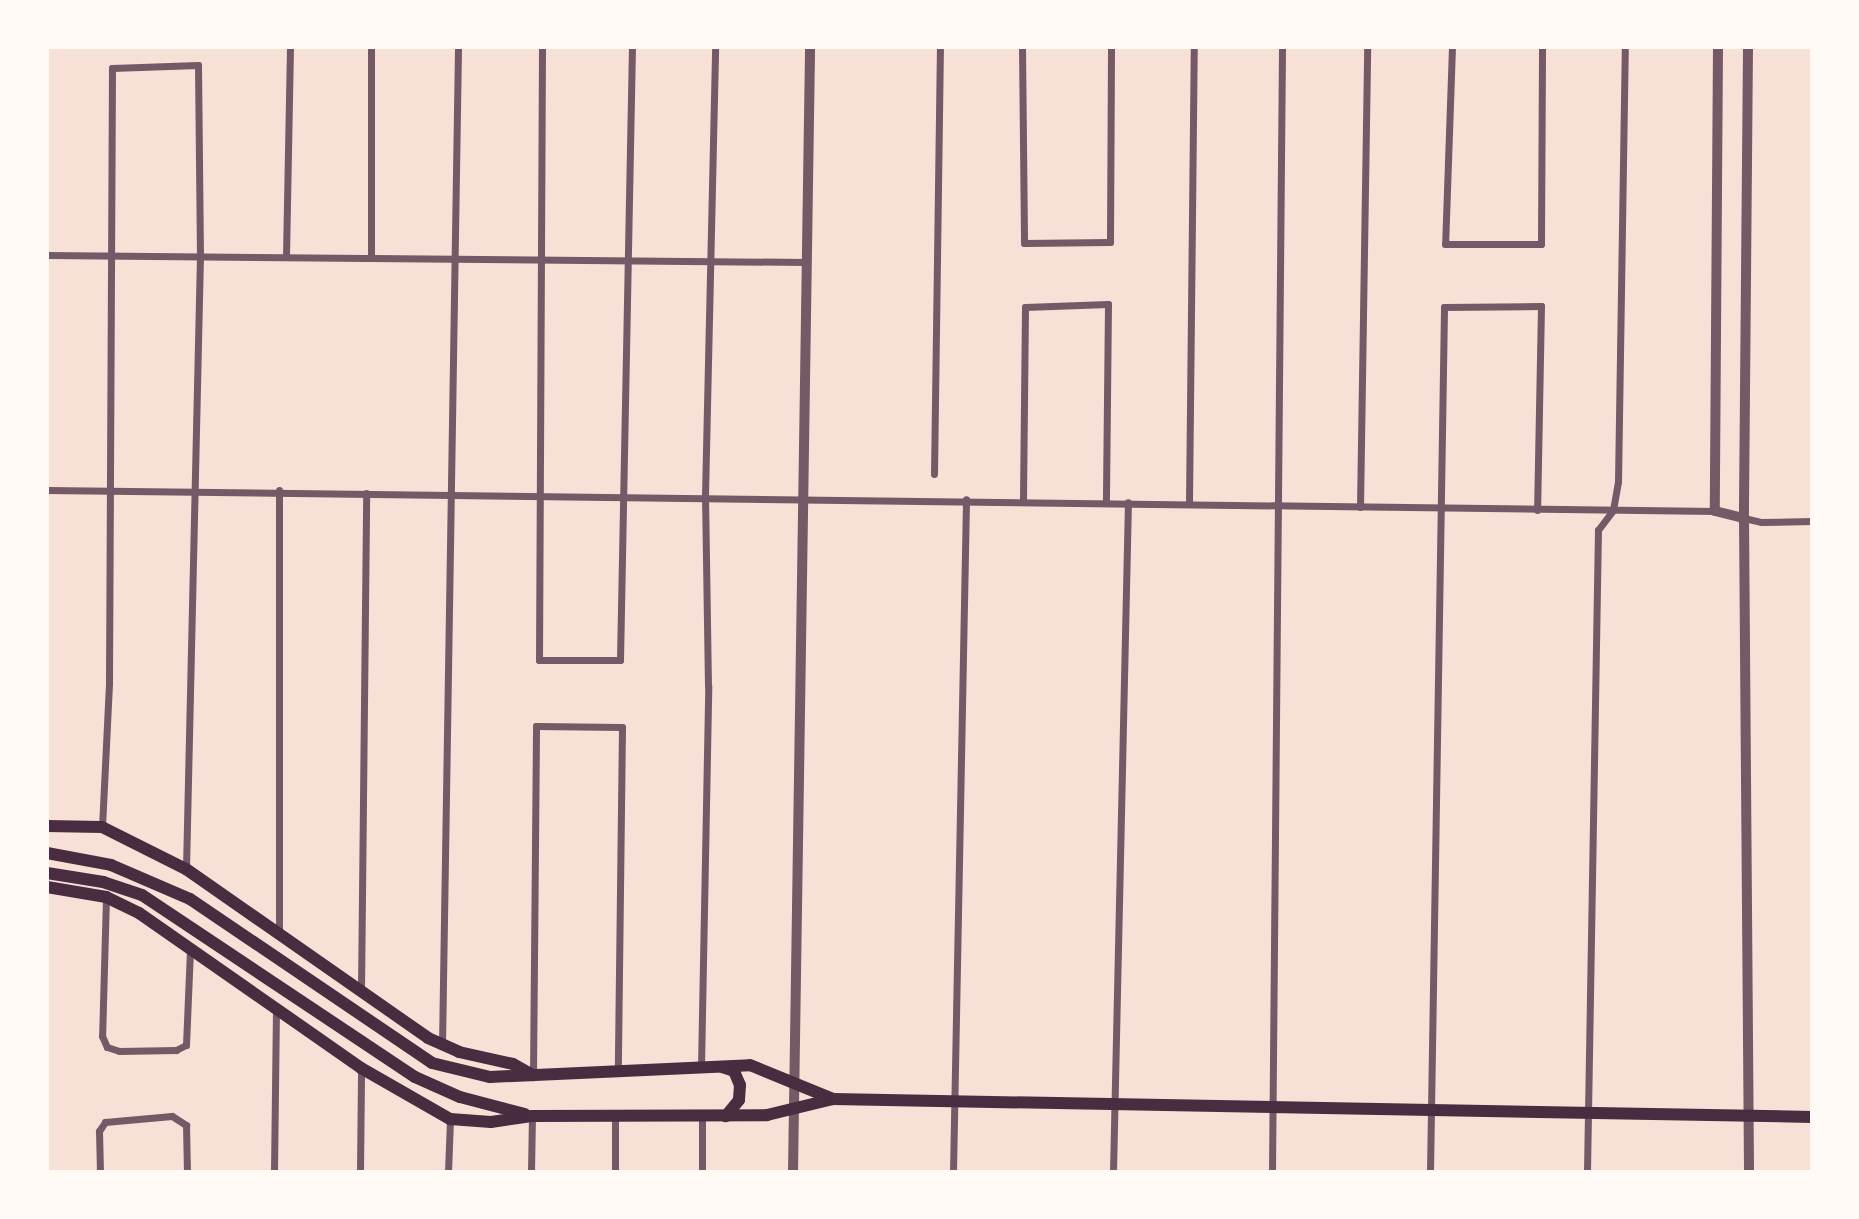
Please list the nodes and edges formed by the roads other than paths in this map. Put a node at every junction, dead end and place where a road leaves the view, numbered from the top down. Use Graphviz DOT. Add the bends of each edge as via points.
graph roads {
  1 [pos="289,47"];
  2 [pos="371,47"];
  3 [pos="458,47"];
  4 [pos="542,47"];
  5 [pos="632,47"];
  6 [pos="715,47"];
  7 [pos="810,47"];
  8 [pos="940,47"];
  9 [pos="1022,47"];
  10 [pos="1111,47"];
  11 [pos="1194,47"];
  12 [pos="1282,47"];
  13 [pos="1367,47"];
  14 [pos="1452,47"];
  15 [pos="1542,47"];
  16 [pos="1625,47"];
  17 [pos="1718,47"];
  18 [pos="1748,47"];
  19 [pos="47,255"];
  20 [pos="113,255"];
  21 [pos="200,256"];
  22 [pos="286,256"];
  23 [pos="371,257"];
  24 [pos="455,258"];
  25 [pos="540,258"];
  26 [pos="625,259"];
  27 [pos="710,259"];
  28 [pos="806,262"];
  29 [pos="934,474"];
  30 [pos="47,490"];
  31 [pos="279,490"];
  32 [pos="108,491"];
  33 [pos="194,491"];
  34 [pos="366,493"];
  35 [pos="451,493"];
  36 [pos="538,494"];
  37 [pos="624,495"];
  38 [pos="705,495"];
  39 [pos="801,497"];
  40 [pos="966,499"];
  41 [pos="1023,499"];
  42 [pos="1106,502"];
  43 [pos="1128,502"];
  44 [pos="1189,503"];
  45 [pos="1279,505"];
  46 [pos="1360,507"];
  47 [pos="1441,508"];
  48 [pos="1537,510"];
  49 [pos="1613,510"];
  50 [pos="1715,512"];
  51 [pos="1744,518"];
  52 [pos="1812,521"];
  53 [pos="47,827"];
  54 [pos="102,827"];
  55 [pos="47,853"];
  56 [pos="186,869"];
  57 [pos="47,873"];
  58 [pos="47,887"];
  59 [pos="106,897"];
  60 [pos="279,936"];
  61 [pos="190,949"];
  62 [pos="360,991"];
  63 [pos="276,1009"];
  64 [pos="442,1046"];
  65 [pos="721,1066"];
  66 [pos="701,1067"];
  67 [pos="361,1068"];
  68 [pos="618,1071"];
  69 [pos="533,1075"];
  70 [pos="794,1085"];
  71 [pos="832,1099"];
  72 [pos="955,1100"];
  73 [pos="1115,1103"];
  74 [pos="1273,1107"];
  75 [pos="794,1108"];
  76 [pos="1432,1111"];
  77 [pos="1588,1112"];
  78 [pos="532,1116"];
  79 [pos="615,1116"];
  80 [pos="702,1116"];
  81 [pos="726,1116"];
  82 [pos="1750,1117"];
  83 [pos="1812,1117"];
  84 [pos="450,1119"];
  85 [pos="100,1172"];
  86 [pos="187,1172"];
  87 [pos="274,1172"];
  88 [pos="360,1172"];
  89 [pos="448,1172"];
  90 [pos="531,1172"];
  91 [pos="614,1172"];
  92 [pos="702,1172"];
  93 [pos="793,1172"];
  94 [pos="953,1172"];
  95 [pos="1114,1172"];
  96 [pos="1272,1172"];
  97 [pos="1430,1172"];
  98 [pos="1587,1172"];
  99 [pos="1749,1172"];
  1 -- 22 [label="street"];
  2 -- 23 [label="street"];
  3 -- 24 [label="street"];
  4 -- 25 [label="street"];
  5 -- 26 [label="street"];
  6 -- 27 [label="street"];
  7 -- 28 [label="street"];
  8 -- 29 [label="street"];
  9 -- 10 [label="street" via="1024,243 1110,242"];
  11 -- 44 [label="street"];
  12 -- 45 [label="street"];
  13 -- 46 [label="street"];
  14 -- 15 [label="street" via="1445,244 1541,244"];
  16 -- 49 [label="street" via="1618,482"];
  17 -- 50 [label="street"];
  18 -- 51 [label="street"];
  19 -- 20 [label="street"];
  20 -- 21 [label="street"];
  20 -- 21 [label="street" via="112,68 198,65"];
  20 -- 32 [label="street"];
  21 -- 22 [label="street"];
  21 -- 33 [label="street"];
  22 -- 23 [label="street"];
  23 -- 24 [label="street"];
  24 -- 25 [label="street"];
  24 -- 35 [label="street"];
  25 -- 26 [label="street"];
  25 -- 36 [label="street"];
  26 -- 27 [label="street"];
  26 -- 37 [label="street"];
  27 -- 28 [label="street"];
  27 -- 38 [label="street"];
  28 -- 39 [label="street"];
  30 -- 32 [label="street"];
  31 -- 33 [label="street"];
  31 -- 34 [label="street"];
  31 -- 60 [label="street"];
  32 -- 33 [label="street"];
  32 -- 54 [label="street" via="109,682"];
  33 -- 56 [label="street"];
  34 -- 35 [label="street"];
  34 -- 62 [label="street"];
  35 -- 36 [label="street"];
  35 -- 64 [label="street"];
  36 -- 37 [label="street"];
  36 -- 37 [label="street" via="539,660 620,660"];
  37 -- 38 [label="street"];
  38 -- 39 [label="street"];
  38 -- 66 [label="street" via="708,686"];
  39 -- 40 [label="street"];
  39 -- 70 [label="street"];
  40 -- 41 [label="street"];
  40 -- 72 [label="street"];
  41 -- 42 [label="street"];
  41 -- 42 [label="street" via="1024,307 1108,304"];
  42 -- 43 [label="street"];
  43 -- 44 [label="street"];
  43 -- 73 [label="street"];
  44 -- 45 [label="street"];
  45 -- 46 [label="street"];
  45 -- 74 [label="street"];
  46 -- 47 [label="street"];
  47 -- 48 [label="street"];
  47 -- 48 [label="street" via="1444,307 1541,306"];
  47 -- 76 [label="street"];
  48 -- 49 [label="street"];
  49 -- 50 [label="street"];
  49 -- 77 [label="street" via="1598,530"];
  50 -- 51 [label="street"];
  51 -- 52 [label="street"];
  51 -- 82 [label="street"];
  53 -- 54 [label="main road"];
  54 -- 56 [label="main road"];
  55 -- 69 [label="main road" via="111,865 153,879 432,1063 490,1077"];
  56 -- 60 [label="main road"];
  57 -- 78 [label="main road" via="103,882 142,895 415,1077 460,1097"];
  58 -- 59 [label="main road"];
  59 -- 61 [label="main road"];
  59 -- 61 [label="street" via="102,1036 107,1047 176,1050 186,1045"];
  60 -- 62 [label="main road"];
  61 -- 63 [label="main road"];
  62 -- 64 [label="main road"];
  63 -- 67 [label="main road"];
  63 -- 87 [label="street"];
  64 -- 69 [label="main road" via="513,1064"];
  65 -- 66 [label="main road"];
  65 -- 70 [label="main road" via="767,1070"];
  65 -- 81 [label="main road" via="734,1071 740,1085 739,1100"];
  66 -- 68 [label="main road"];
  67 -- 84 [label="main road"];
  67 -- 88 [label="street"];
  68 -- 69 [label="main road"];
  68 -- 69 [label="street" via="622,727 536,726"];
  70 -- 71 [label="main road"];
  70 -- 75 [label="street"];
  71 -- 72 [label="main road"];
  71 -- 75 [label="main road"];
  72 -- 73 [label="main road"];
  72 -- 94 [label="street"];
  73 -- 74 [label="main road"];
  73 -- 95 [label="street"];
  74 -- 76 [label="main road"];
  74 -- 96 [label="street"];
  75 -- 81 [label="main road" via="767,1115"];
  75 -- 93 [label="street"];
  76 -- 77 [label="main road"];
  76 -- 97 [label="street"];
  77 -- 82 [label="main road"];
  77 -- 98 [label="street"];
  78 -- 79 [label="main road"];
  78 -- 84 [label="main road" via="491,1122"];
  78 -- 90 [label="street"];
  79 -- 80 [label="main road"];
  79 -- 91 [label="street"];
  80 -- 81 [label="main road"];
  80 -- 92 [label="street"];
  82 -- 83 [label="main road"];
  82 -- 99 [label="street"];
  84 -- 89 [label="street"];
  85 -- 86 [label="street" via="99,1131 105,1122 172,1116 183,1120"];
}
